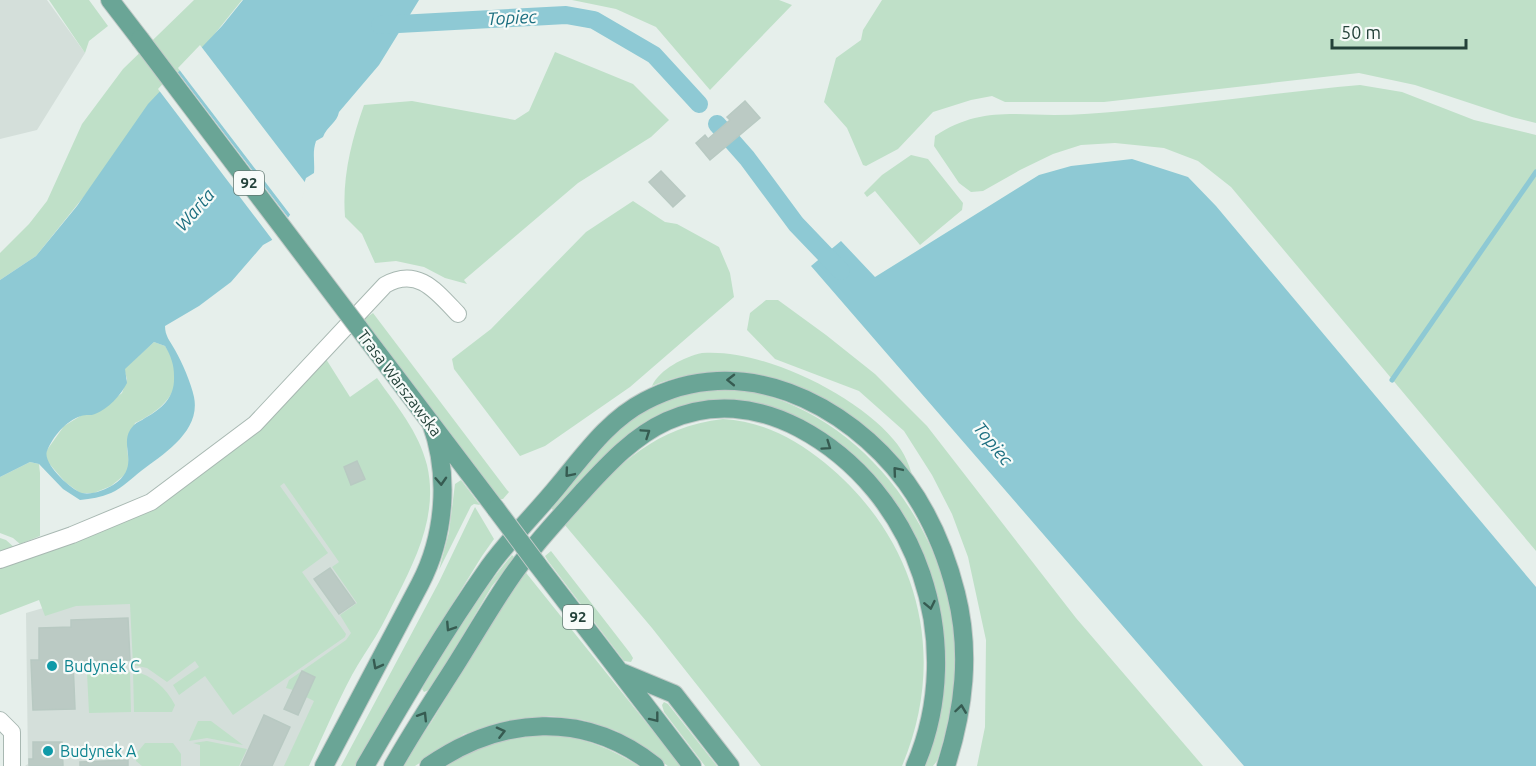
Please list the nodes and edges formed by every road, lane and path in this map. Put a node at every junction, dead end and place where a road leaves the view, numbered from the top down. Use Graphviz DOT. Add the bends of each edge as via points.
graph roads {
  1 [pos="110,0"];
  2 [pos="458,314"];
  3 [pos="431,423"];
  4 [pos="0,560"];
  5 [pos="619,671"];
  6 [pos="0,720"];
  7 [pos="0,765"];
  8 [pos="12,766"];
  9 [pos="324,766"];
  10 [pos="365,766"];
  11 [pos="393,766"];
  12 [pos="429,766"];
  13 [pos="655,766"];
  14 [pos="692,766"];
  15 [pos="730,766"];
  16 [pos="915,766"];
  17 [pos="946,766"];
  1 -- 3 [label="main road, Trasa Warszawska / 92, bridge"];
  2 -- 4 [label="street" via="433,287 422,281 390,282 255,424 151,502"];
  3 -- 5 [label="main road, Trasa Warszawska / 92, bridge"];
  3 -- 9 [label="main road, one-way" via="442,489 435,549"];
  5 -- 14 [label="main road, Trasa Warszawska / 92, one-way"];
  5 -- 15 [label="main road" via="674,694"];
  6 -- 8 [label="street" via="12,732"];
  7 -- 8 [label="street"];
  17 -- 10 [label="main road, one-way" via="961,706 963,639 944,551 924,510 882,454 832,415 775,387 725,380 685,385 654,396 626,412 598,439 490,565"];
  11 -- 16 [label="main road, one-way" via="508,581 604,468 658,426 692,412 725,408 757,411 808,433 862,474 904,533 929,599 936,654 932,711"];
  12 -- 13 [label="main road, one-way" via="488,735 552,726 605,736"];
}
